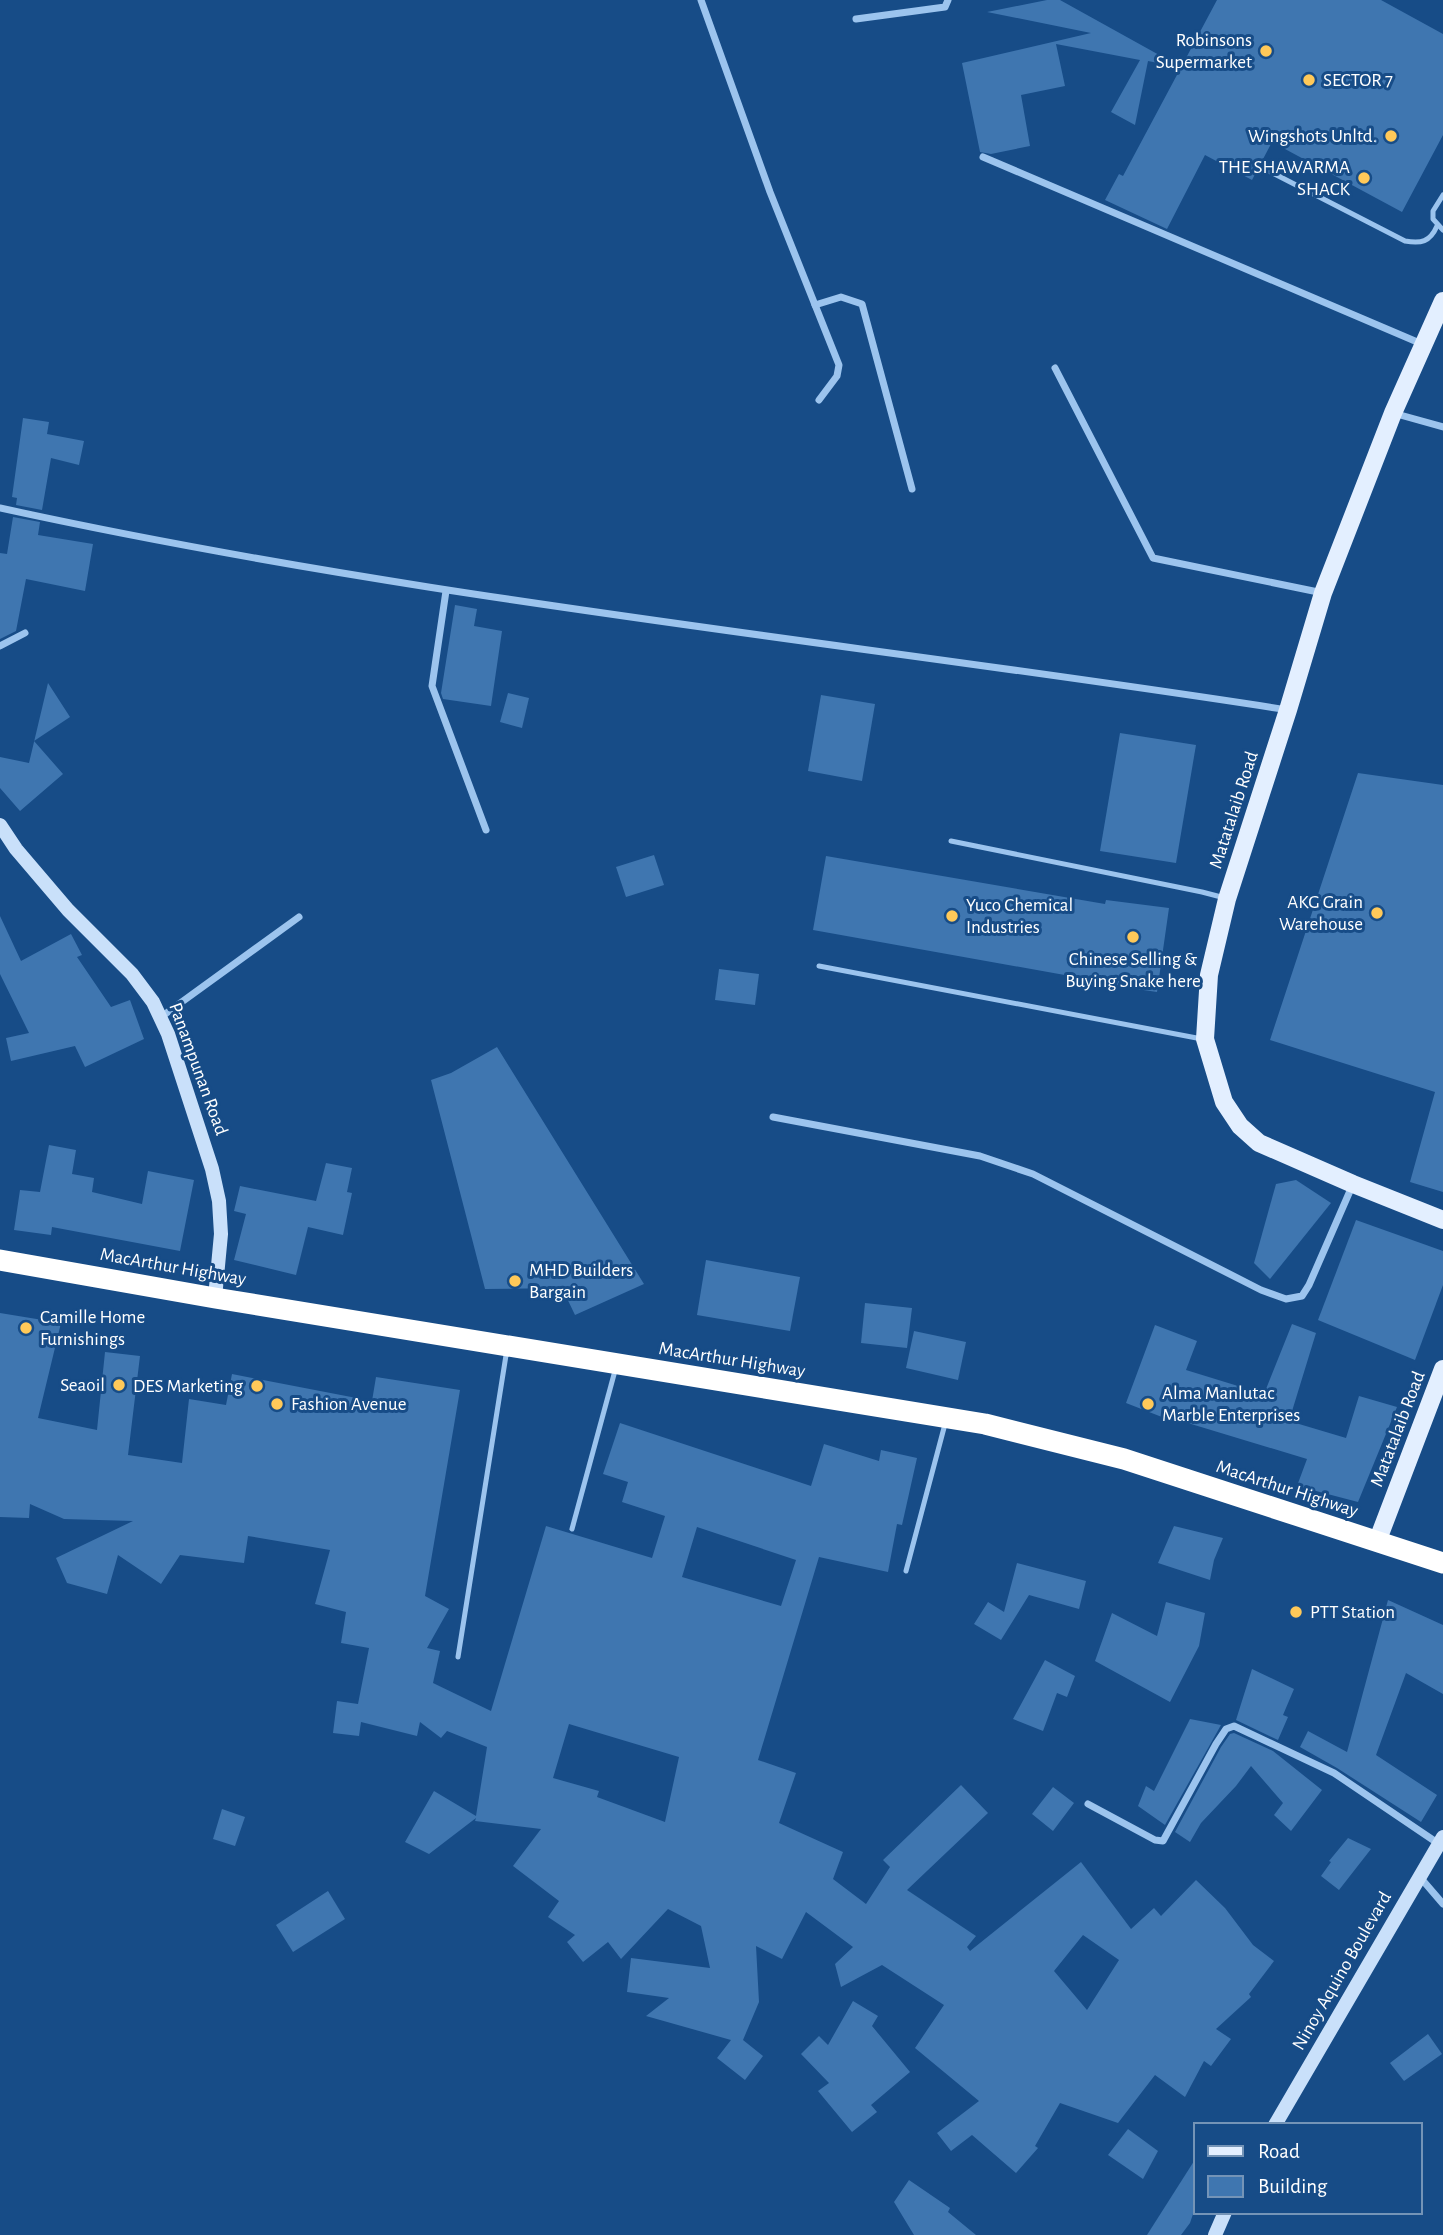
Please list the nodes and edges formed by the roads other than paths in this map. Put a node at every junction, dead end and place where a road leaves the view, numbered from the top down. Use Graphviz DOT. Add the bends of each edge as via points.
graph roads {
  1 [pos="701,0"];
  2 [pos="948,0"];
  3 [pos="856,19"];
  4 [pos="983,157"];
  5 [pos="1263,168"];
  6 [pos="1443,195"];
  7 [pos="1440,228"];
  8 [pos="1443,301"];
  9 [pos="815,305"];
  10 [pos="1422,345"];
  11 [pos="1055,368"];
  12 [pos="819,400"];
  13 [pos="1393,413"];
  14 [pos="1443,427"];
  15 [pos="912,489"];
  16 [pos="0,508"];
  17 [pos="446,591"];
  18 [pos="1323,593"];
  19 [pos="25,634"];
  20 [pos="0,646"];
  21 [pos="1288,710"];
  22 [pos="0,825"];
  23 [pos="486,830"];
  24 [pos="951,841"];
  25 [pos="1227,899"];
  26 [pos="299,917"];
  27 [pos="819,966"];
  28 [pos="161,1017"];
  29 [pos="1205,1039"];
  30 [pos="773,1117"];
  31 [pos="1353,1184"];
  32 [pos="1443,1220"];
  33 [pos="0,1259"];
  34 [pos="215,1298"];
  35 [pos="507,1346"];
  36 [pos="617,1364"];
  37 [pos="1443,1369"];
  38 [pos="946,1418"];
  39 [pos="572,1529"];
  40 [pos="1377,1542"];
  41 [pos="1443,1563"];
  42 [pos="906,1570"];
  43 [pos="458,1657"];
  44 [pos="1088,1804"];
  45 [pos="1441,1840"];
  46 [pos="1419,1876"];
  47 [pos="1443,1904"];
  48 [pos="1276,2123"];
  49 [pos="1224,2214"];
  50 [pos="1215,2235"];
  1 -- 9 [label="street"];
  2 -- 3 [label="street" via="945,7"];
  4 -- 10 [label="street"];
  5 -- 7 [label="lane" via="1405,241 1420,244"];
  6 -- 7 [label="lane" via="1433,211"];
  8 -- 10 [label="main road, Matatalaib Road"];
  9 -- 12 [label="street" via="839,365 832,386"];
  9 -- 15 [label="street" via="841,297 862,304"];
  10 -- 13 [label="main road, Matatalaib Road"];
  11 -- 18 [label="street" via="1153,558"];
  13 -- 14 [label="street"];
  13 -- 18 [label="main road, Matatalaib Road"];
  16 -- 17 [label="street"];
  17 -- 21 [label="street"];
  17 -- 23 [label="street" via="432,686"];
  18 -- 21 [label="main road, Matatalaib Road"];
  19 -- 20 [label="street"];
  21 -- 25 [label="main road, Matatalaib Road"];
  22 -- 28 [label="street, Panampunan Road" via="68,910 132,974"];
  24 -- 25 [label="lane"];
  25 -- 29 [label="main road, Matatalaib Road" via="1209,975"];
  26 -- 28 [label="street"];
  27 -- 29 [label="lane"];
  28 -- 34 [label="street, Panampunan Road" via="219,1201"];
  29 -- 31 [label="main road, Matatalaib Road" via="1224,1102 1240,1126 1259,1143"];
  30 -- 31 [label="street" via="980,1156 1034,1174 1286,1299 1302,1296 1309,1285"];
  31 -- 32 [label="main road, Matatalaib Road"];
  33 -- 34 [label="highway, MacArthur Highway"];
  34 -- 35 [label="highway, MacArthur Highway"];
  35 -- 36 [label="highway, MacArthur Highway"];
  35 -- 43 [label="lane"];
  36 -- 38 [label="highway, MacArthur Highway"];
  36 -- 39 [label="lane"];
  37 -- 40 [label="main road, Matatalaib Road"];
  38 -- 40 [label="highway, MacArthur Highway" via="1124,1459"];
  38 -- 42 [label="lane"];
  40 -- 41 [label="highway, MacArthur Highway"];
  44 -- 45 [label="street" via="1163,1841 1216,1744 1226,1729 1234,1726 1334,1773"];
  45 -- 46 [label="street, Ninoy Aquino Boulevard"];
  46 -- 47 [label="street"];
  46 -- 48 [label="street, Ninoy Aquino Boulevard"];
  49 -- 50 [label="street"];
}
